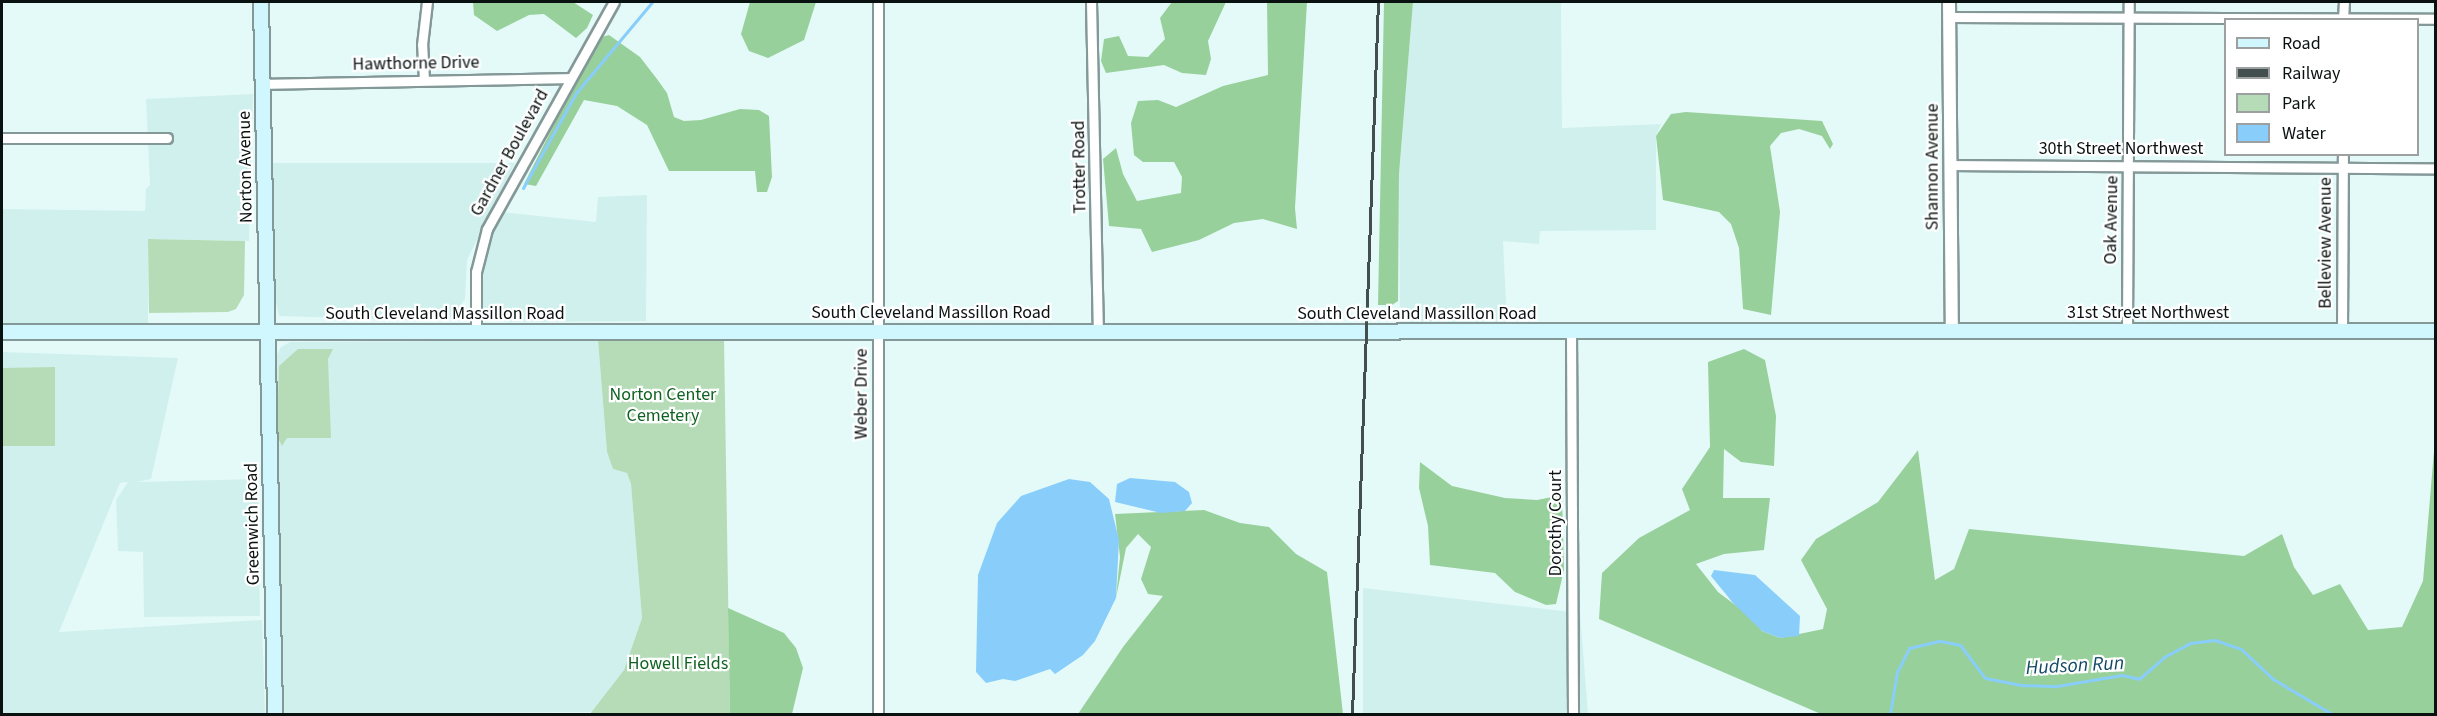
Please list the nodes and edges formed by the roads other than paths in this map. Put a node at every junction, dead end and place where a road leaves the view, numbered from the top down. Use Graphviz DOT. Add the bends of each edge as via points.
graph roads {
  1 [pos="261,2"];
  2 [pos="427,2"];
  3 [pos="614,2"];
  4 [pos="878,2"];
  5 [pos="1091,2"];
  6 [pos="1949,2"];
  7 [pos="2129,2"];
  8 [pos="2344,2"];
  9 [pos="1949,16"];
  10 [pos="2130,17"];
  11 [pos="2236,18"];
  12 [pos="2343,18"];
  13 [pos="2419,19"];
  14 [pos="2436,19"];
  15 [pos="570,78"];
  16 [pos="424,80"];
  17 [pos="262,84"];
  18 [pos="2,138"];
  19 [pos="167,138"];
  20 [pos="2343,156"];
  21 [pos="1951,165"];
  22 [pos="2129,166"];
  23 [pos="2343,167"];
  24 [pos="2436,168"];
  25 [pos="878,331"];
  26 [pos="2127,331"];
  27 [pos="2342,331"];
  28 [pos="2436,331"];
  29 [pos="2,332"];
  30 [pos="476,332"];
  31 [pos="1098,332"];
  32 [pos="1571,332"];
  33 [pos="1952,332"];
  34 [pos="267,333"];
  35 [pos="1861,333"];
  36 [pos="275,714"];
  37 [pos="878,714"];
  38 [pos="1573,714"];
  1 -- 17 [label="main road, Norton Avenue"];
  2 -- 16 [label="street" via="422,45"];
  3 -- 15 [label="street, Gardner Boulevard"];
  4 -- 25 [label="street, Weber Drive"];
  5 -- 31 [label="street, Trotter Road"];
  6 -- 9 [label="street, Shannon Avenue"];
  7 -- 10 [label="street, Oak Avenue"];
  8 -- 12 [label="street"];
  9 -- 10 [label="street"];
  9 -- 21 [label="street, Shannon Avenue"];
  10 -- 11 [label="street"];
  10 -- 22 [label="street, Oak Avenue"];
  13 -- 14 [label="street"];
  15 -- 16 [label="street, Hawthorne Drive"];
  15 -- 30 [label="street, Gardner Boulevard" via="484,236 476,272"];
  16 -- 17 [label="street, Hawthorne Drive"];
  17 -- 34 [label="main road, Norton Avenue"];
  18 -- 19 [label="street"];
  20 -- 23 [label="street, Belleview Avenue"];
  21 -- 22 [label="street, 30th Street Northwest"];
  21 -- 33 [label="street, Shannon Avenue"];
  22 -- 23 [label="street, 30th Street Northwest"];
  22 -- 26 [label="street, Oak Avenue"];
  23 -- 24 [label="street, 30th Street Northwest"];
  23 -- 27 [label="street, Belleview Avenue"];
  25 -- 30 [label="main road, South Cleveland Massillon Road"];
  25 -- 31 [label="main road, South Cleveland Massillon Road"];
  25 -- 37 [label="street, Weber Drive"];
  26 -- 27 [label="main road, 31st Street Northwest"];
  26 -- 33 [label="main road, 31st Street Northwest"];
  27 -- 28 [label="main road, 31st Street Northwest"];
  29 -- 34 [label="main road, South Cleveland Massillon Road"];
  30 -- 34 [label="main road, South Cleveland Massillon Road"];
  31 -- 32 [label="main road, South Cleveland Massillon Road"];
  32 -- 35 [label="main road, South Cleveland Massillon Road"];
  32 -- 38 [label="street, Dorothy Court"];
  33 -- 35 [label="main road, 31st Street Northwest"];
  34 -- 36 [label="main road, Greenwich Road"];
}
